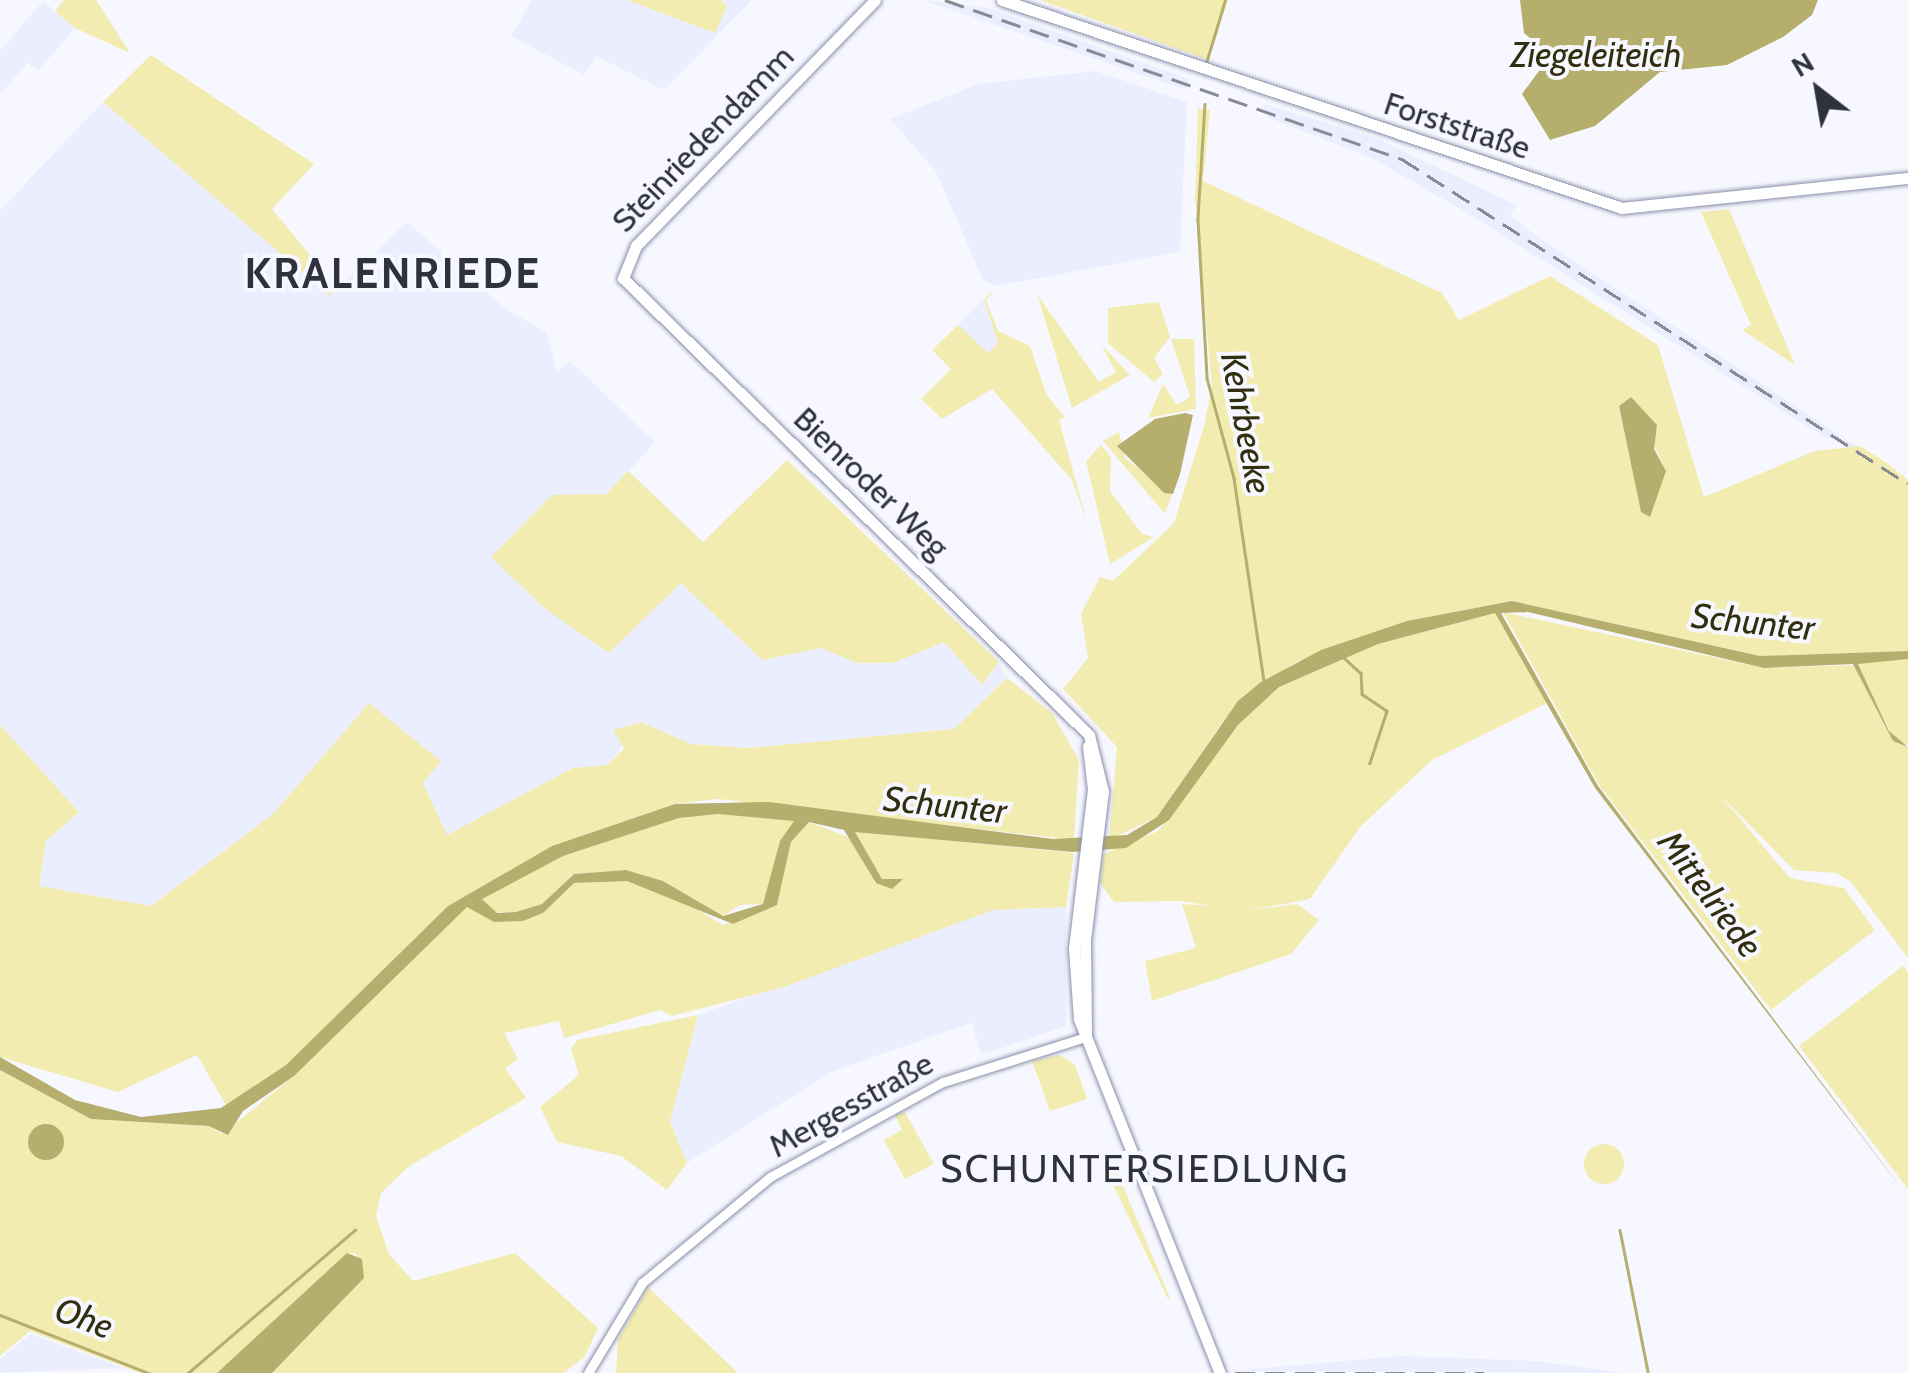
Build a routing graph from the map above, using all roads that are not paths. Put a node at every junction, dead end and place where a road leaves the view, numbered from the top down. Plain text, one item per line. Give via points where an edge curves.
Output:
1 (875, 0) edge
2 (1002, 0) edge
3 (1908, 178) edge
4 (624, 278) joint
5 (1086, 1036) junction
6 (588, 1373) edge
7 (1220, 1373) edge

1 - 4 main road, Steinriedendamm via 636,246
2 - 3 main road, Forststraße via 1622,208
4 - 5 main road, Bienroder Weg via 1083,727 1095,817 1074,978
5 - 6 street, Mergesstraße via 970,1071 845,1131 770,1177 663,1262 633,1295
5 - 7 main road, Bienroder Weg via 1125,1150

